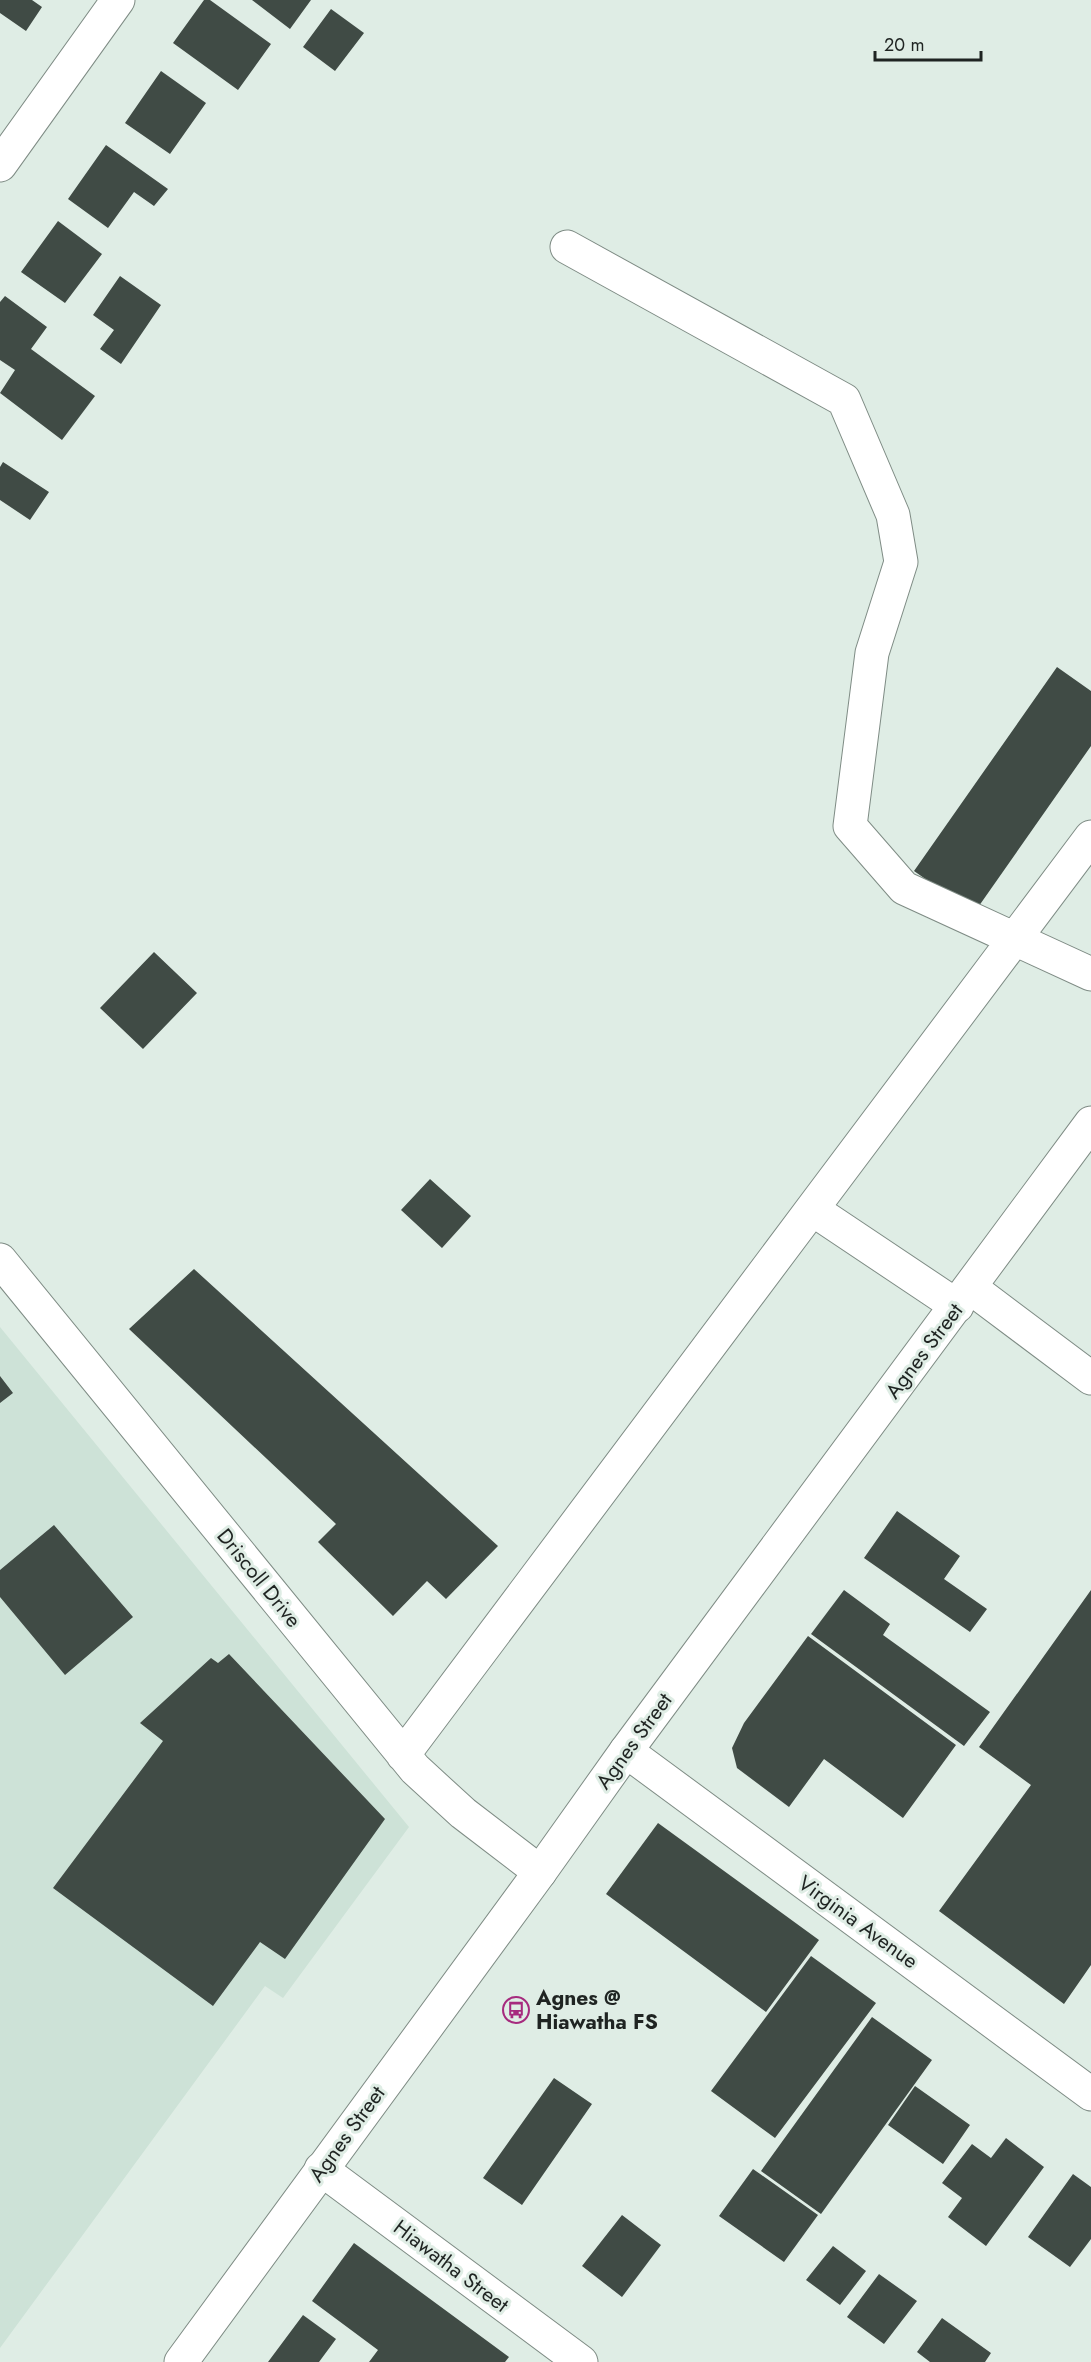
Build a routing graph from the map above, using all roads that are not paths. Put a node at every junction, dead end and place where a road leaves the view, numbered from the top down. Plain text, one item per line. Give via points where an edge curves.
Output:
1 (118, 0) edge
2 (0, 165) edge
3 (567, 247) dead end
4 (1091, 837) edge
5 (1015, 939) junction
6 (1091, 974) edge
7 (1091, 1123) edge
8 (812, 1209) junction
9 (0, 1260) edge
10 (964, 1297) junction
11 (1091, 1378) edge
12 (626, 1751) junction
13 (404, 1755) junction
14 (540, 1872) junction
15 (1091, 2094) edge
16 (321, 2169) junction
17 (180, 2362) edge
18 (581, 2362) edge

1 - 2 street
3 - 5 street via 844,400 893,515 900,562 873,653 850,826 904,888
4 - 5 street
5 - 6 street
5 - 8 street
7 - 10 street, Agnes Street
8 - 10 street
8 - 13 street
9 - 13 street, Driscoll Drive
10 - 11 street
10 - 12 street, Agnes Street
12 - 14 street, Agnes Street
12 - 15 street, Virginia Avenue
13 - 14 street, Driscoll Drive via 463,1814
14 - 16 street, Agnes Street
16 - 17 street, Agnes Street
16 - 18 street, Hiawatha Street

